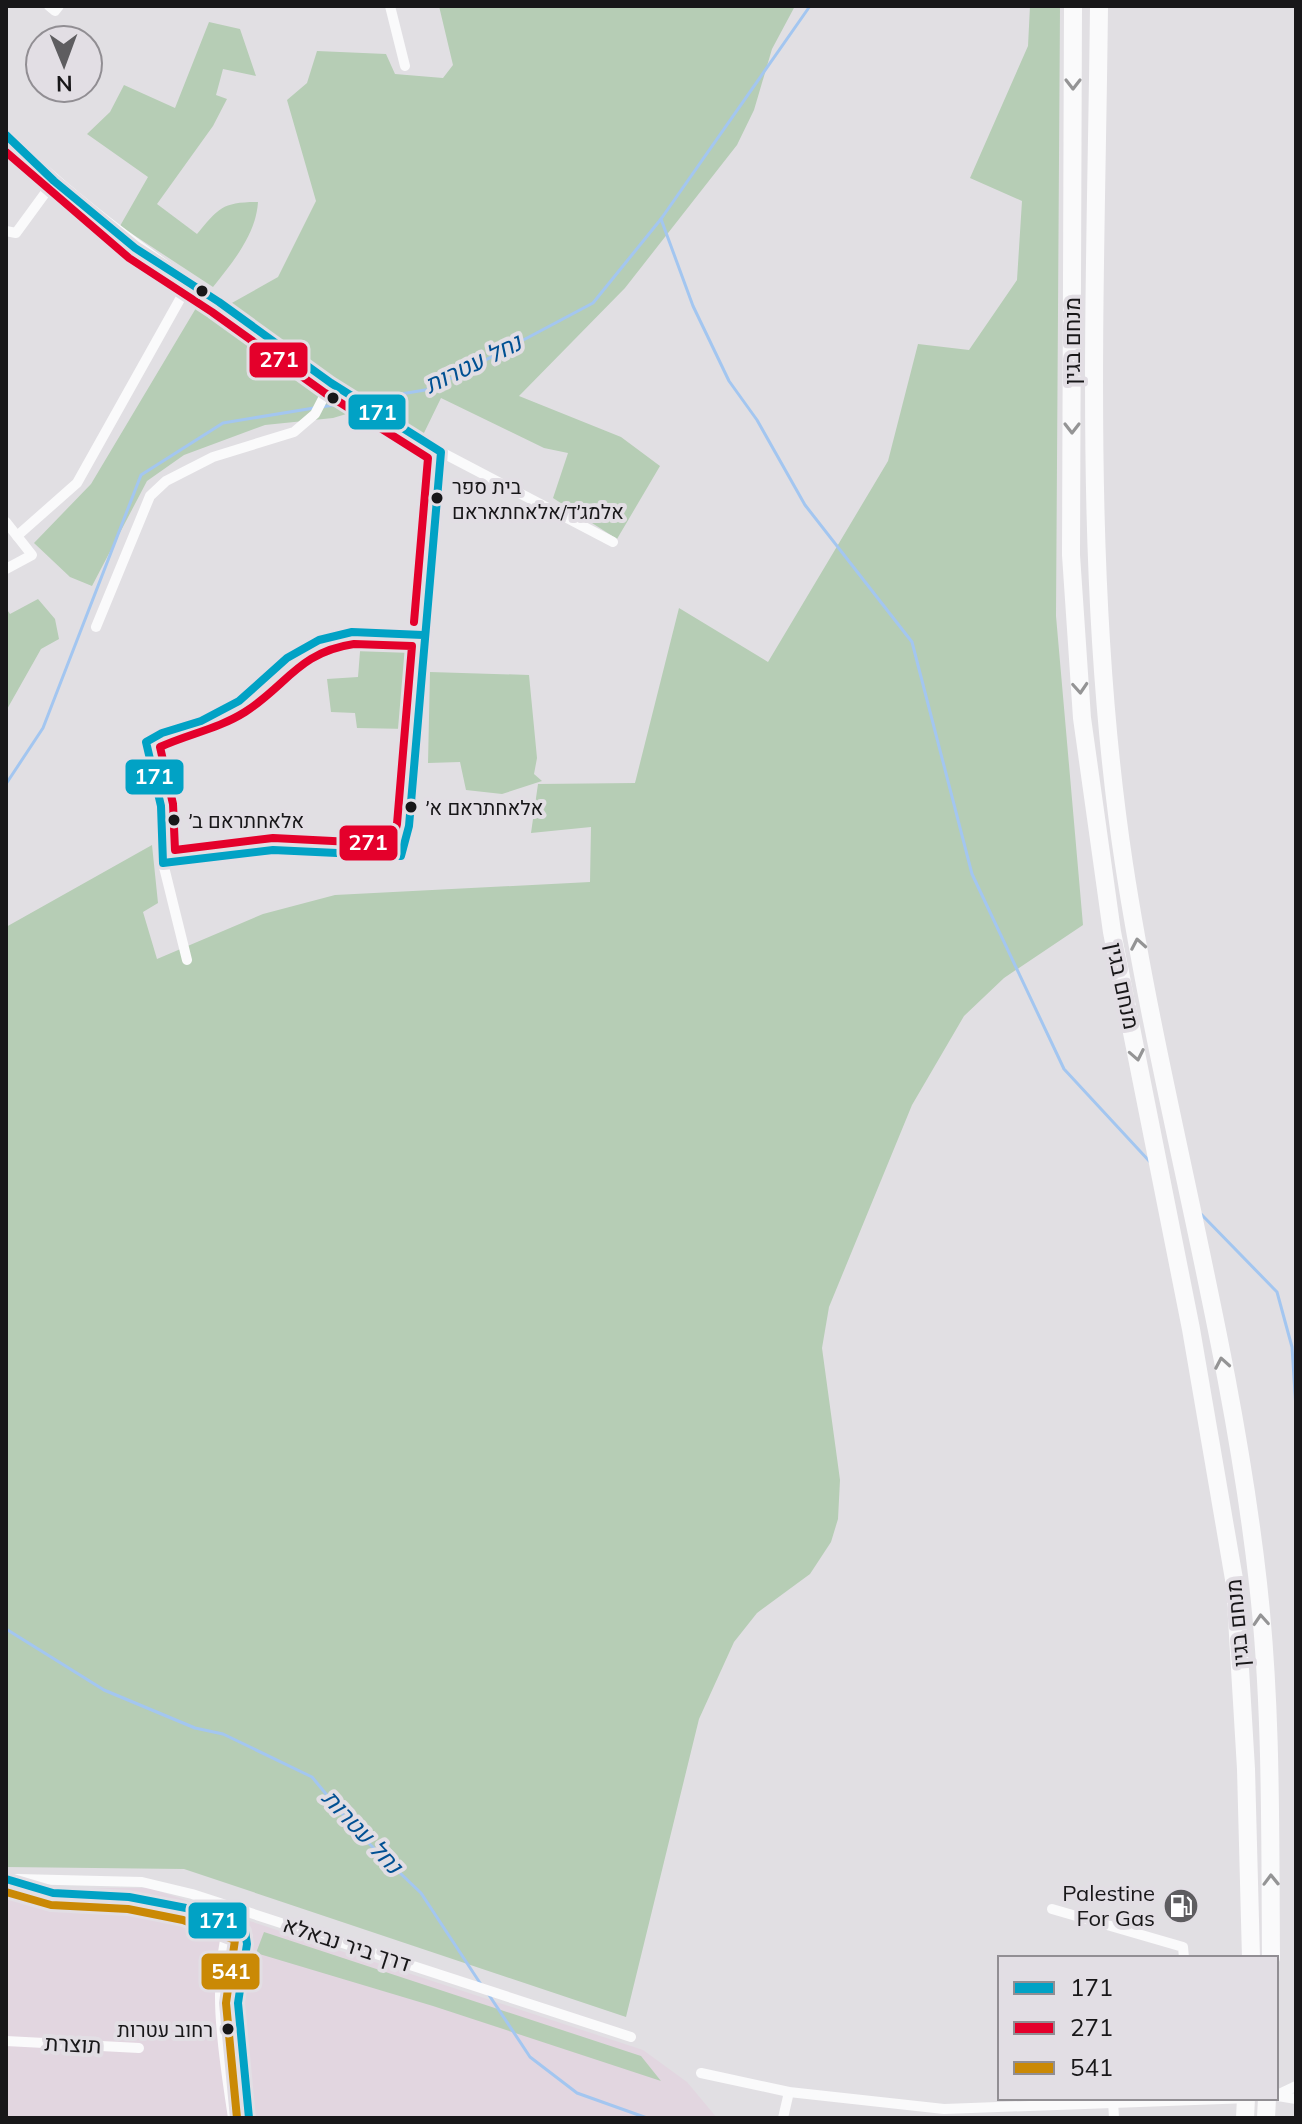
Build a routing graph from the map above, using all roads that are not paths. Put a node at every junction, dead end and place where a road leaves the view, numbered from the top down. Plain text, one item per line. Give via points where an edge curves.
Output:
1 (49, 6) edge
2 (59, 6) edge
3 (390, 6) edge
4 (1073, 6) edge
5 (1099, 6) edge
6 (405, 66) dead end
7 (6, 135) edge
8 (54, 181) junction
9 (6, 231) edge
10 (189, 283) junction
11 (331, 383) junction
12 (441, 452) junction
13 (6, 522) edge
14 (17, 536) junction
15 (613, 542) dead end
16 (6, 569) edge
17 (96, 627) dead end
18 (423, 635) junction
19 (163, 863) junction
20 (187, 960) dead end
21 (8, 1879) edge
22 (1052, 1909) dead end
23 (230, 1924) junction
24 (1184, 1956) edge
25 (1251, 1956) edge
26 (1271, 1956) edge
27 (631, 2037) dead end
28 (6, 2041) edge
29 (139, 2048) dead end
30 (701, 2073) dead end
31 (1296, 2086) edge
32 (789, 2092) junction
33 (1278, 2095) edge
34 (1160, 2100) edge
35 (1113, 2101) junction
36 (234, 2118) edge
37 (249, 2118) edge
38 (783, 2118) edge
39 (1114, 2118) edge

1 - 2 street via 55,11
3 - 6 street
4 -> 25 highway, מנחם בגין via 1071,555 1082,718 1112,932 1191,1329 1235,1585
26 -> 5 highway, מנחם בגין via 1269,1768 1258,1583 1217,1341 1124,864 1106,702 1096,529
7 - 8 street
8 - 9 street via 16,233
8 - 10 street via 135,248
10 - 11 street
10 - 14 street via 77,483
11 - 12 street
11 - 17 street via 315,414 294,432 213,457 166,481 150,496
12 - 15 street
12 - 18 street
13 - 14 street
14 - 16 street via 32,555
18 - 19 street via 346,630 327,636 286,659 231,705 146,742 161,806
18 - 19 street via 409,826 401,856 273,850
19 - 20 street
21 - 23 street via 53,1893 158,1902
21 - 27 street, דרך ביר נבאלא via 130,1881 192,1894
22 - 24 street via 1183,1947
23 - 36 street via 222,2004
23 - 37 street via 245,1931 248,1939 237,2004
28 - 29 street, תוצרת
30 - 32 street
31 - 33 street
32 - 35 street via 944,2109
32 - 38 street
34 - 35 street
35 - 39 street

